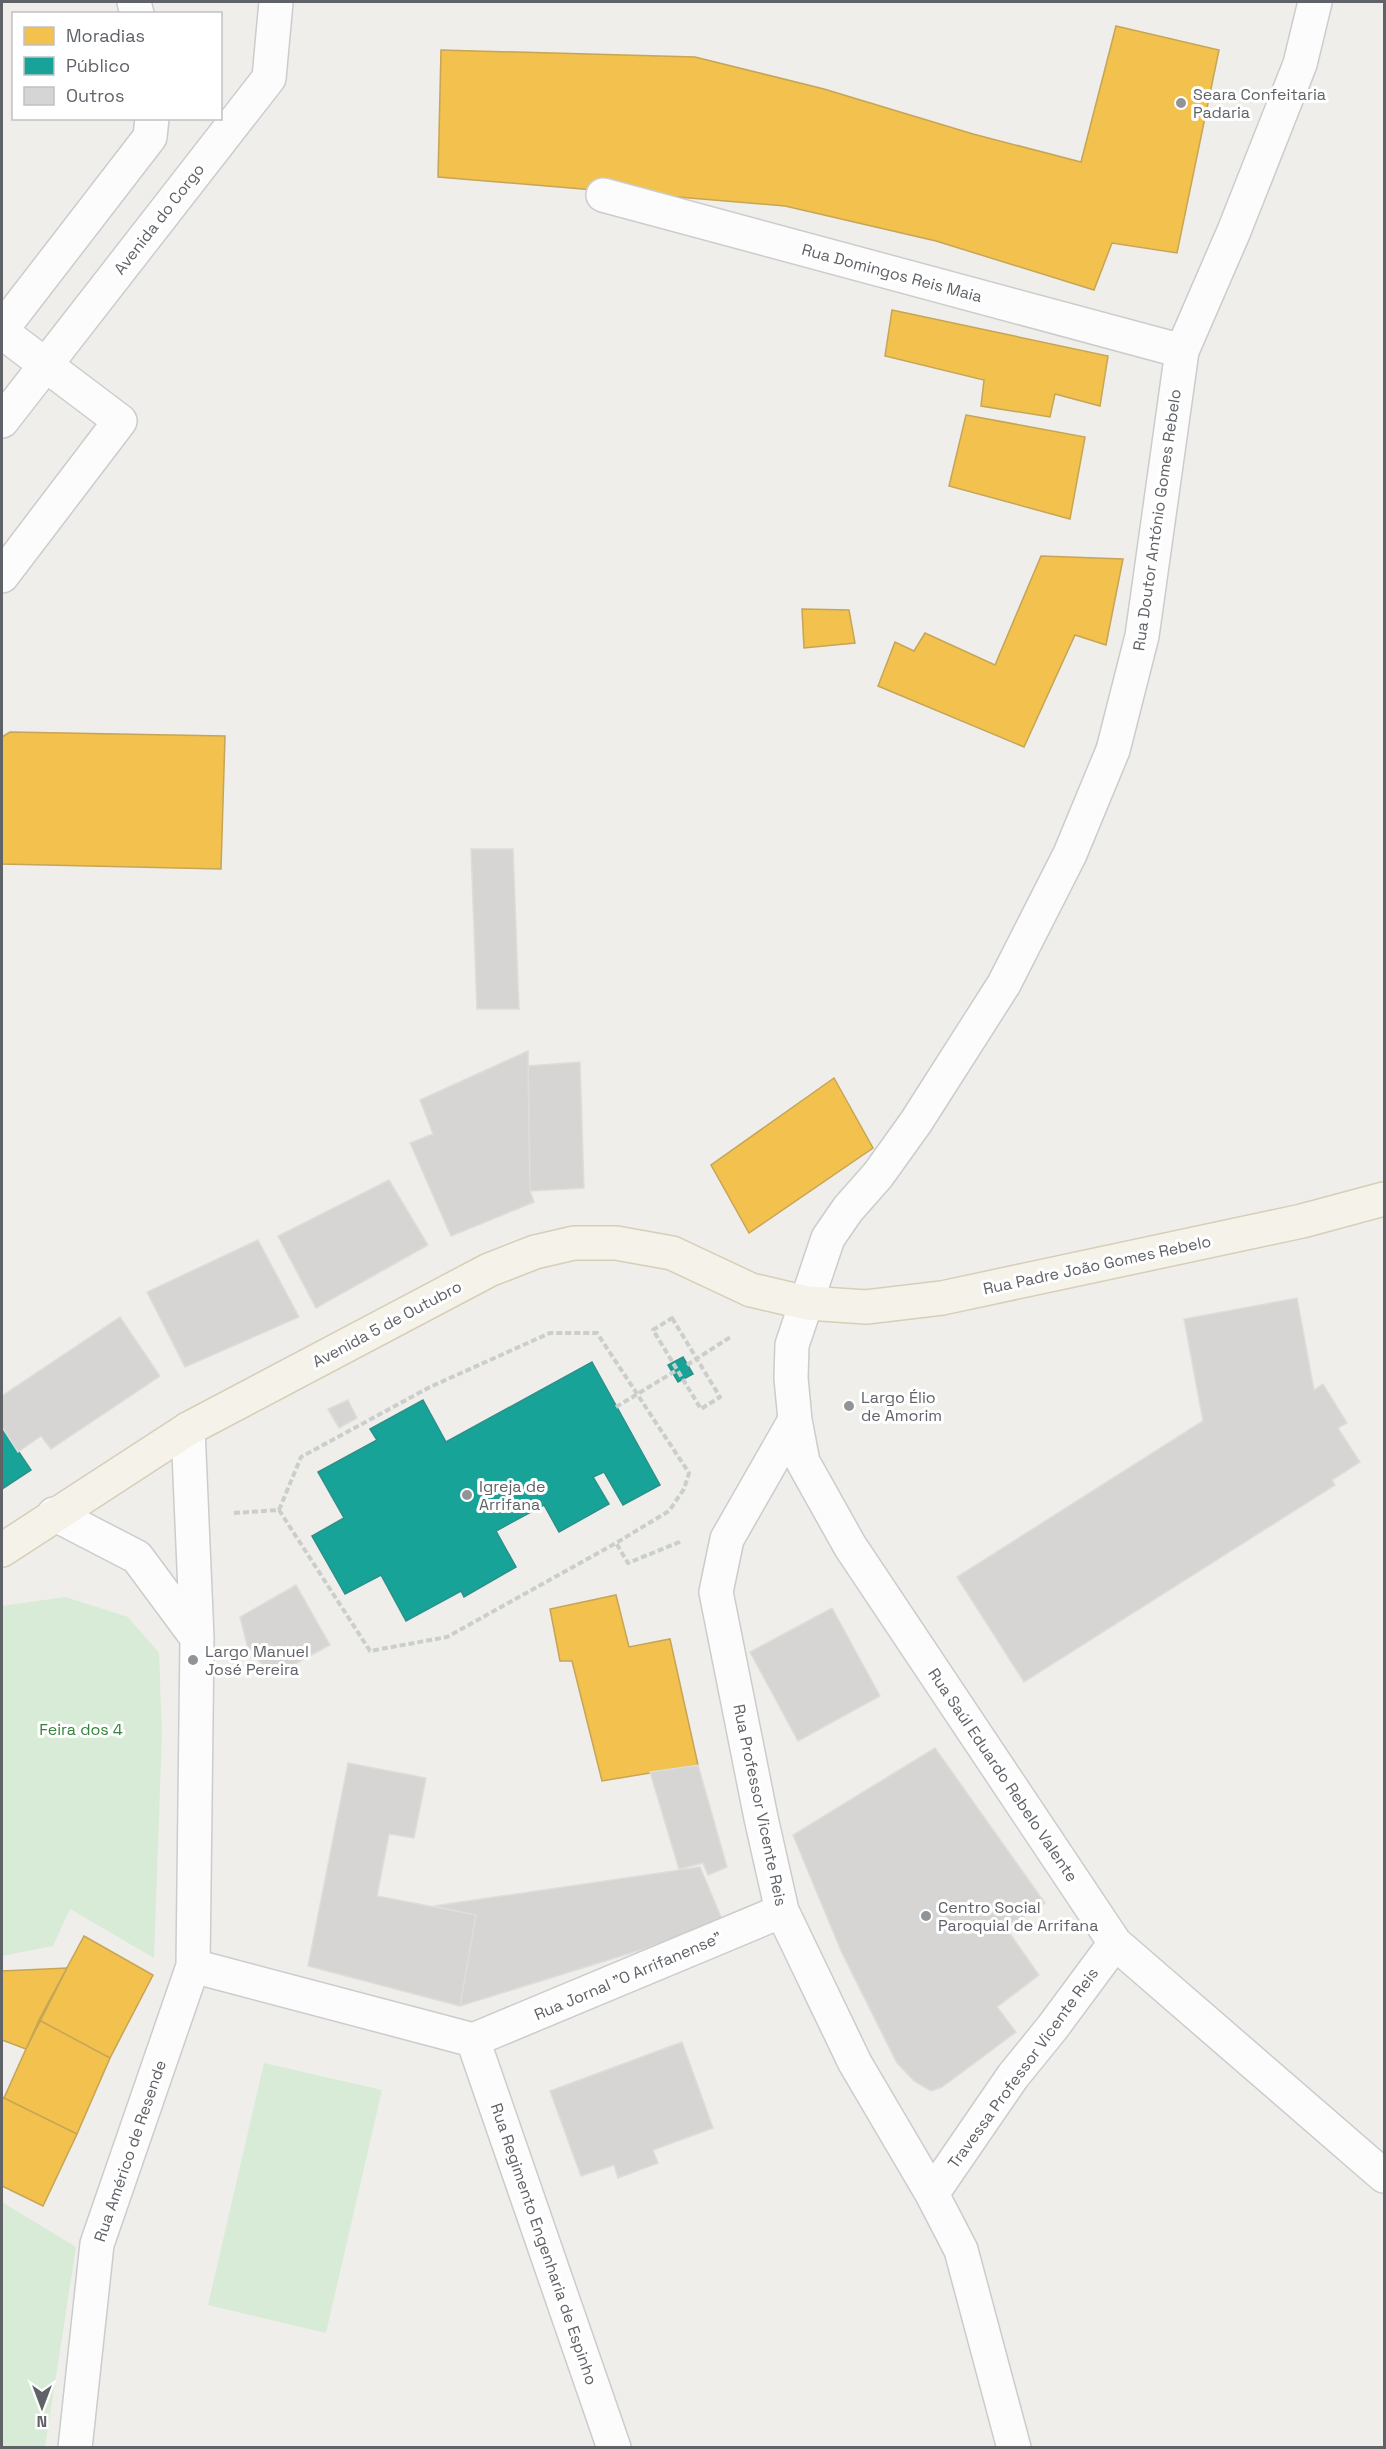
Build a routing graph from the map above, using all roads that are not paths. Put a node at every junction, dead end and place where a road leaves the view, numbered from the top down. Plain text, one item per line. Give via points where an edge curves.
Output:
1 (276, 2) edge
2 (1315, 2) edge
3 (153, 120) edge
4 (603, 195) dead end
5 (2, 330) edge
6 (1182, 351) junction
7 (45, 365) junction
8 (2, 420) edge
9 (2, 576) edge
10 (1384, 1199) edge
11 (807, 1303) junction
12 (795, 1420) junction
13 (188, 1429) junction
14 (54, 1514) junction
15 (2, 1550) edge
16 (197, 1638) junction
17 (782, 1911) junction
18 (1115, 1943) junction
19 (193, 1965) junction
20 (473, 2040) junction
21 (1384, 2176) edge
22 (932, 2194) junction
23 (75, 2448) edge
24 (614, 2448) edge
25 (1014, 2448) edge

1 - 7 street, Avenida do Corgo via 269,78
2 - 6 street, Rua Doutor António Gomes Rebelo via 1300,64
3 - 5 street via 150,137
4 - 6 street, Rua Domingos Reis Maia
5 - 7 street
6 - 11 street, Rua Doutor António Gomes Rebelo via 1143,636 1113,750 1070,854 1004,984 916,1122 828,1238
7 - 8 street, Avenida do Corgo
7 - 9 street via 120,421
10 - 11 main road, Rua Padre João Gomes Rebelo via 1302,1221 942,1298 866,1307
11 - 12 street via 792,1345 790,1378
11 - 13 main road, Avenida 5 de Outubro via 751,1290 672,1253 616,1243 574,1243 535,1252 489,1270
12 - 17 street, Rua Professor Vicente Reis via 727,1539 716,1592
12 - 18 street, Rua Saúl Eduardo Rebelo Valente via 803,1462 850,1546
13 - 14 main road, Avenida 5 de Outubro
13 - 16 street
14 - 15 main road, Avenida 5 de Outubro
14 - 16 street via 137,1557
16 - 19 street
17 - 20 street, Rua Jornal "O Arrifanense"
17 - 22 street, Rua Professor Vicente Reis via 855,2063
18 - 21 street, Rua Saúl Eduardo Rebelo Valente
18 - 22 street, Travessa Professor Vicente Reis via 1013,2076
19 - 20 street
19 - 23 street, Rua Américo de Resende via 97,2244
20 - 24 street, Rua Regimento Engenharia de Espinho
22 - 25 street, Rua Professor Vicente Reis via 960,2250

